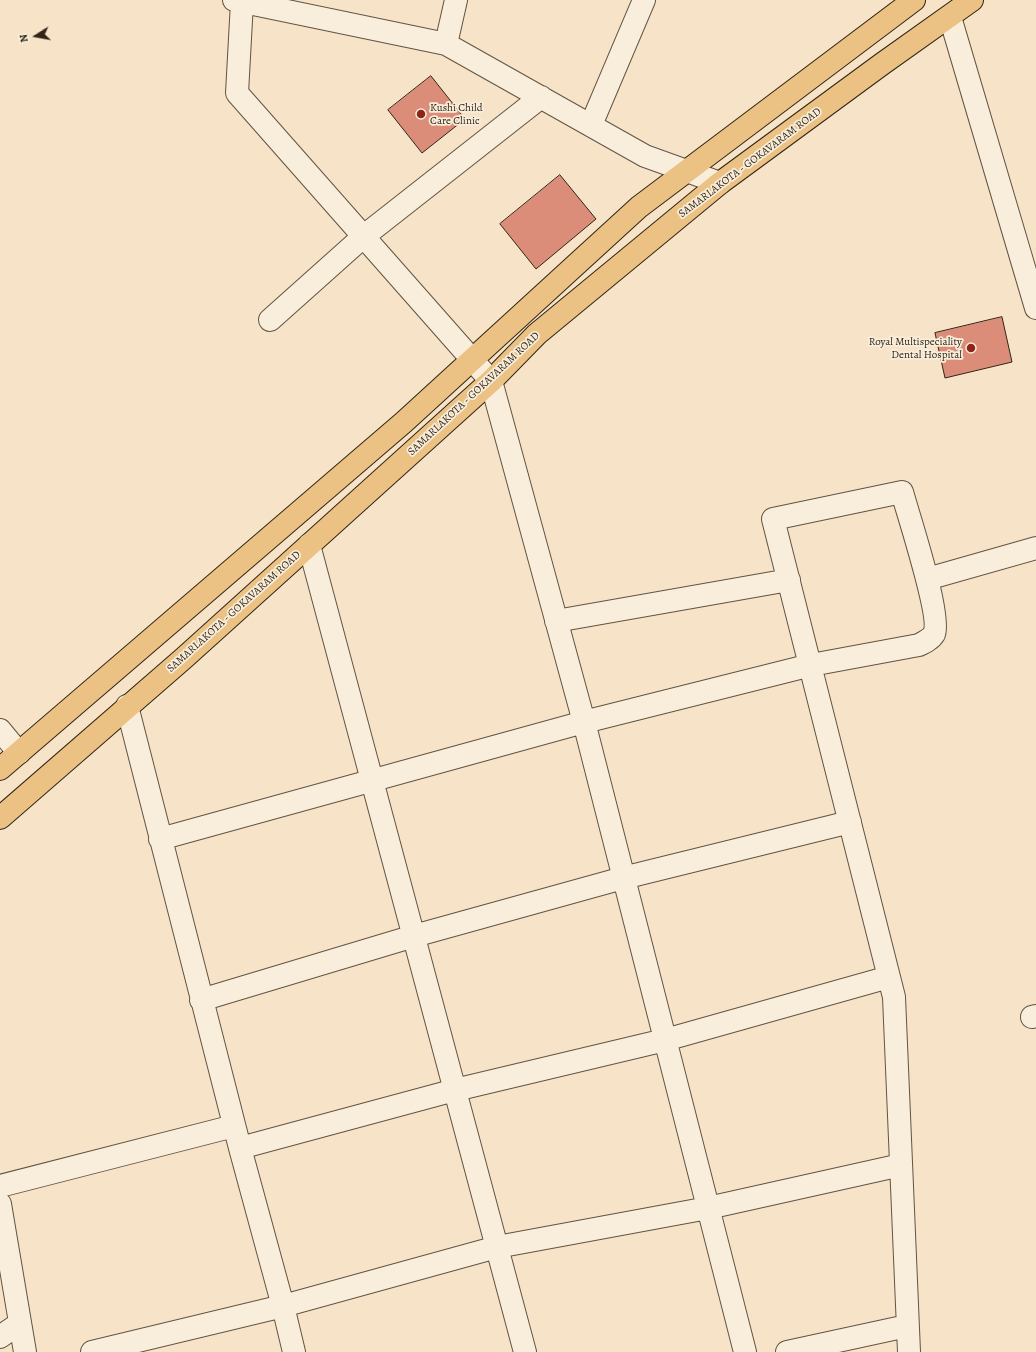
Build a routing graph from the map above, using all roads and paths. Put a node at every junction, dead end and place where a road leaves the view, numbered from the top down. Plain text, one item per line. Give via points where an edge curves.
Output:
1 (456, 0) edge
2 (644, 0) edge
3 (914, 0) edge
4 (972, 0) edge
5 (238, 1) edge
6 (282, 5) edge
7 (950, 17) junction
8 (446, 44) junction
9 (541, 97) junction
10 (591, 126) junction
11 (686, 172) junction
12 (720, 183) junction
13 (364, 236) junction
14 (1036, 308) edge
15 (270, 320) dead end
16 (472, 360) junction
17 (491, 381) junction
18 (308, 545) junction
19 (1036, 548) edge
20 (927, 579) junction
21 (789, 580) junction
22 (556, 621) junction
23 (811, 665) junction
24 (127, 706) junction
25 (584, 722) junction
26 (0, 730) edge
27 (19, 753) junction
28 (0, 769) edge
29 (373, 781) junction
30 (0, 818) edge
31 (850, 822) junction
32 (160, 839) junction
33 (623, 878) junction
34 (414, 936) junction
35 (889, 977) junction
36 (202, 1000) junction
37 (664, 1040) junction
38 (455, 1090) junction
39 (234, 1126) junction
40 (240, 1148) junction
41 (901, 1165) junction
42 (0, 1186) edge
43 (0, 1204) edge
44 (708, 1208) junction
45 (497, 1247) junction
46 (283, 1306) junction
47 (20, 1323) junction
48 (907, 1326) junction
49 (0, 1337) edge
50 (25, 1352) edge
51 (92, 1352) edge
52 (294, 1352) edge
53 (525, 1352) edge
54 (745, 1352) edge
55 (787, 1352) edge
56 (908, 1352) edge

1 - 8 street
2 - 10 street
3 - 11 main road
4 - 7 main road, SAMARLAKOTA - GOKAVARAM ROAD
5 - 6 street
5 - 13 street via 237,92
6 - 8 street
7 - 12 main road, SAMARLAKOTA - GOKAVARAM ROAD
7 - 14 street
8 - 9 street
9 - 10 street
9 - 13 street
10 - 11 street via 645,156
11 - 12 street
11 - 16 main road via 639,207
12 - 17 main road, SAMARLAKOTA - GOKAVARAM ROAD via 537,334
13 - 15 street
13 - 16 street
16 - 17 street
16 - 27 main road via 404,422
17 - 18 main road, SAMARLAKOTA - GOKAVARAM ROAD
17 - 22 street
18 - 24 main road, SAMARLAKOTA - GOKAVARAM ROAD via 184,658
18 - 29 street
19 - 20 street
20 - 21 street via 902,492 773,520
20 - 23 street via 935,620 934,633 928,640 919,645
21 - 22 street
21 - 23 street
22 - 25 street
23 - 25 street
23 - 31 street
24 - 30 main road, SAMARLAKOTA - GOKAVARAM ROAD
24 - 32 street
25 - 29 street
25 - 33 street
26 - 27 street
27 - 28 main road
29 - 32 street
29 - 34 street
31 - 33 street
31 - 35 street
32 - 36 street
33 - 34 street
33 - 37 street
34 - 36 street
34 - 38 street
35 - 37 street
35 - 41 street via 894,997
36 - 39 street
37 - 38 street
37 - 44 street
38 - 40 street
38 - 45 street
39 - 40 street
39 - 42 street
40 - 46 street
41 - 44 street
41 - 48 street
43 - 47 street
44 - 45 street
44 - 54 street
45 - 46 street
45 - 53 street
46 - 51 street
46 - 52 street
47 - 49 street
47 - 50 street
48 - 55 street
48 - 56 street

